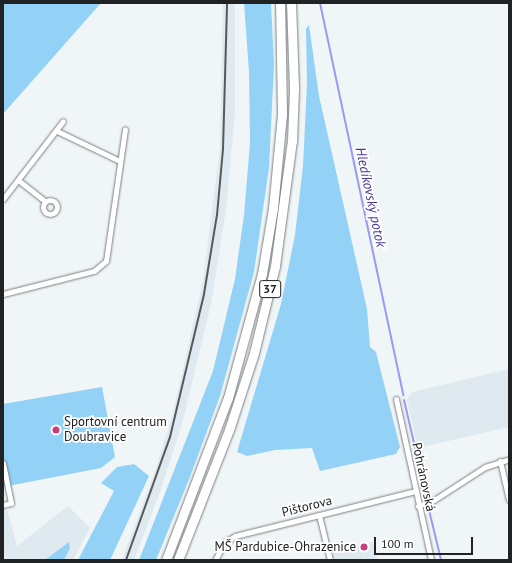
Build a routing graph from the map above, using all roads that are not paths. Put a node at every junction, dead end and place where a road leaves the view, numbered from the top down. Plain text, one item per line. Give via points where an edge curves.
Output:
1 (280, 3) edge
2 (291, 3) edge
3 (63, 121) dead end
4 (125, 129) dead end
5 (57, 131) junction
6 (120, 161) junction
7 (18, 180) junction
8 (3, 199) edge
9 (45, 202) dead end
10 (3, 294) edge
11 (396, 398) dead end
12 (509, 460) edge
13 (500, 461) junction
14 (3, 463) edge
15 (414, 491) junction
16 (509, 500) edge
17 (3, 505) edge
18 (418, 506) junction
19 (319, 515) junction
20 (166, 560) edge
21 (178, 560) edge
22 (215, 560) edge
23 (330, 560) edge
24 (432, 560) edge

1 - 20 highway, 37 via 282,114 273,208 262,274 228,398
2 - 21 highway, 37 via 294,88 292,141 276,266 262,326 238,403
3 - 5 street
4 - 6 street
5 - 6 street
5 - 7 street
6 - 10 street via 106,261 94,271
7 - 8 street
7 - 9 street
11 - 15 street, Pohránovská
12 - 13 street
13 - 16 street
13 - 18 street via 479,470 434,500
14 - 17 street via 11,503
15 - 18 street, Pohránovská
15 - 19 street, Pištorova
18 - 24 street, Pohránovská
19 - 22 street, Pištorova via 230,539
19 - 23 street

